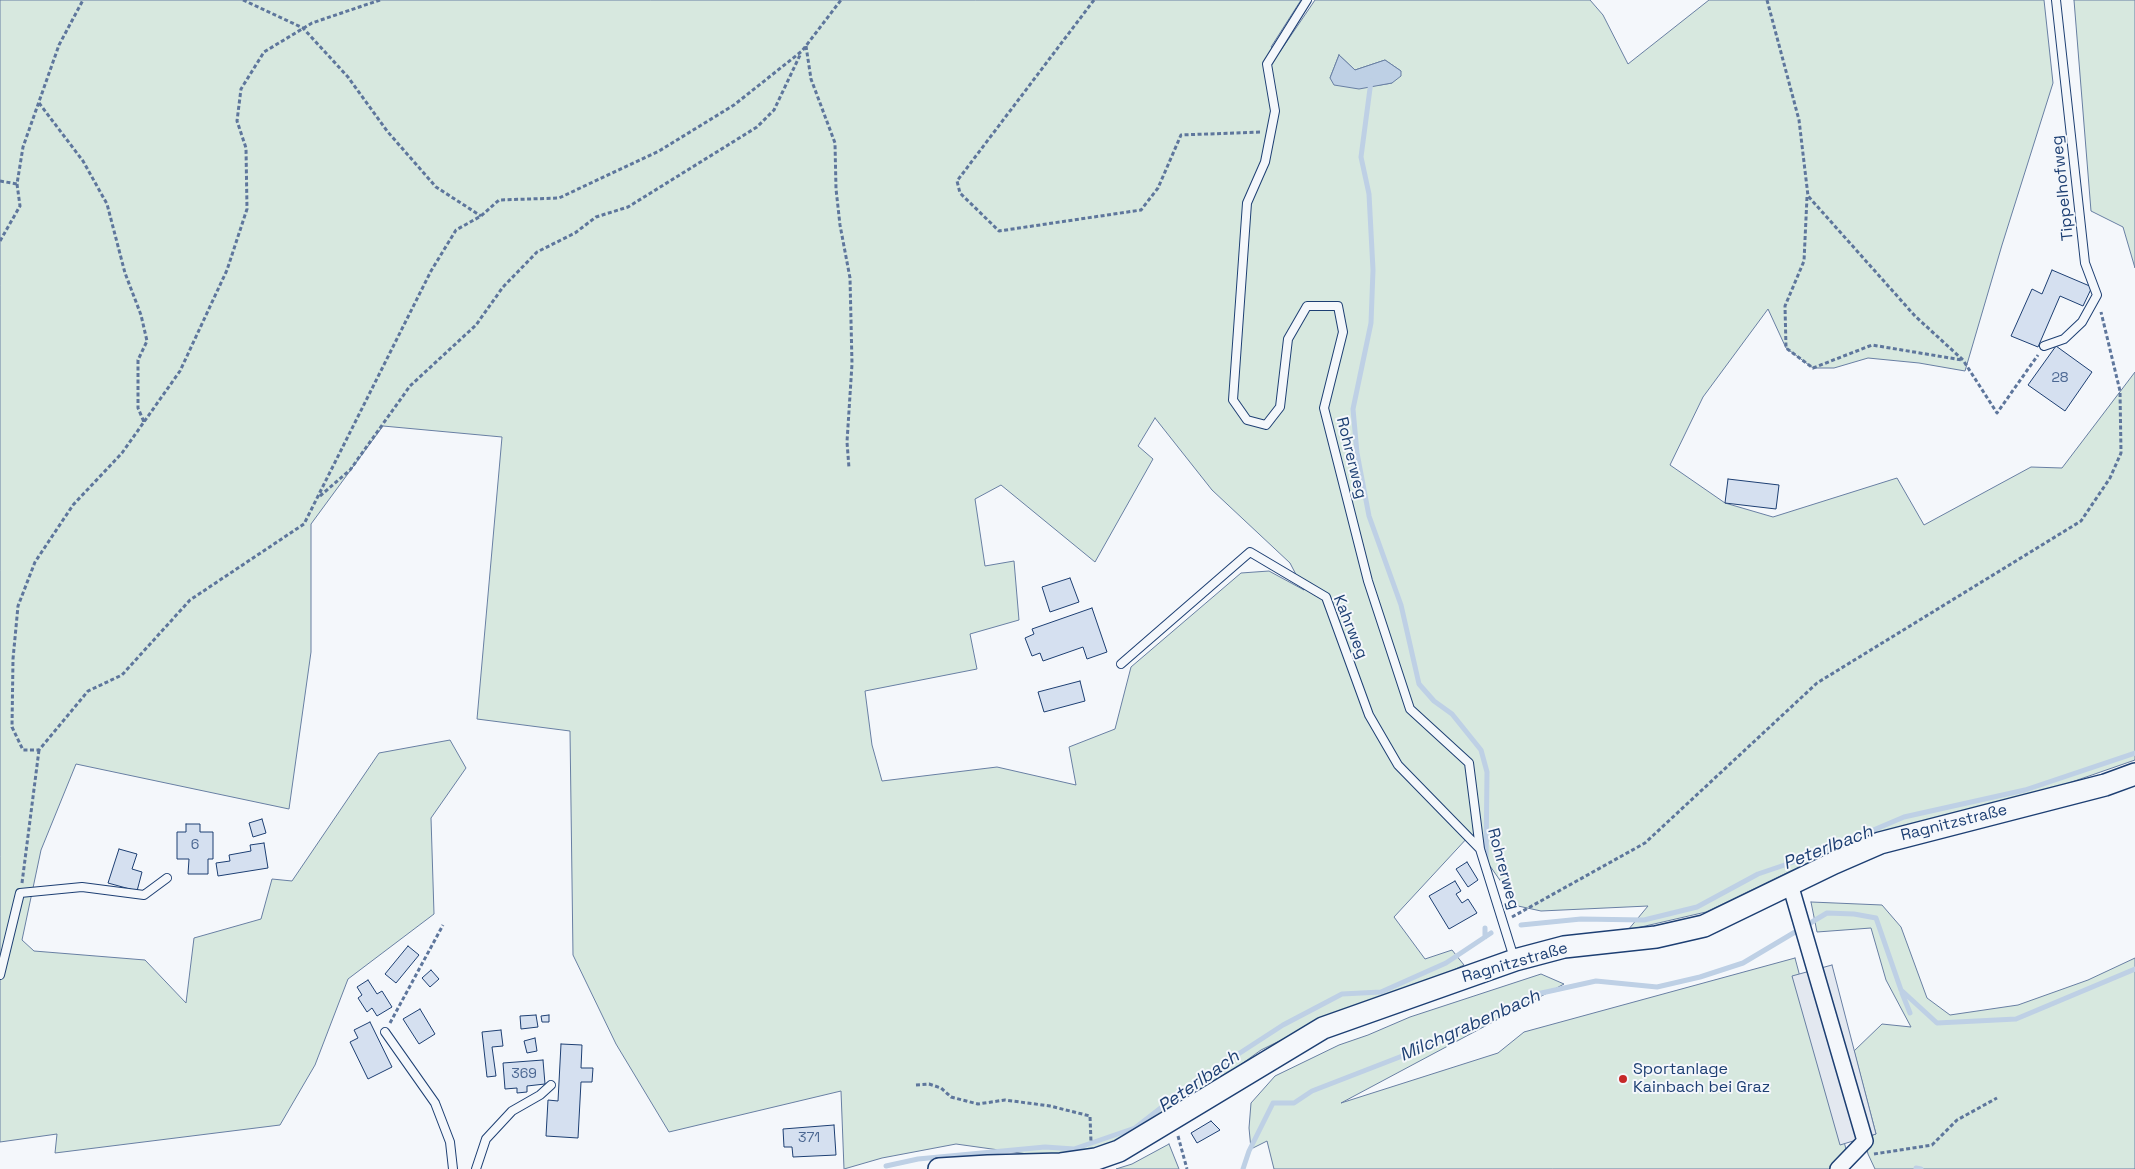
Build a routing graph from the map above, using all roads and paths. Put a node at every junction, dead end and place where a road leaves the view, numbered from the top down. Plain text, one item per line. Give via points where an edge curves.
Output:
1 (83, 0) edge
2 (243, 0) edge
3 (380, 0) edge
4 (840, 0) edge
5 (1094, 0) edge
6 (1307, 0) edge
7 (1767, 0) edge
8 (2056, 0) edge
9 (303, 28) junction
10 (806, 45) junction
11 (802, 51) junction
12 (39, 103) junction
13 (1271, 132) junction
14 (0, 181) edge
15 (17, 184) junction
16 (1808, 196) junction
17 (481, 216) junction
18 (0, 241) edge
19 (2097, 295) junction
20 (2044, 346) joint
21 (1963, 360) junction
22 (144, 422) junction
23 (849, 468) dead end
24 (318, 498) junction
25 (1121, 664) dead end
26 (39, 750) junction
27 (2135, 774) edge
28 (1480, 849) junction
29 (166, 878) dead end
30 (1790, 884) junction
31 (20, 893) junction
32 (1503, 922) junction
33 (443, 925) dead end
34 (1515, 960) junction
35 (0, 974) edge
36 (385, 1032) joint
37 (551, 1085) dead end
38 (916, 1086) dead end
39 (1997, 1098) dead end
40 (1173, 1118) junction
41 (1091, 1140) dead end
42 (1861, 1145) junction
43 (453, 1169) edge
44 (476, 1169) edge
45 (939, 1169) edge
46 (1186, 1169) edge
47 (1838, 1169) edge

1 - 12 path via 60,45
2 - 9 path
3 - 9 path
4 - 10 path
5 - 13 path via 957,181 960,193 999,231 1141,210 1158,188 1181,135
6 - 13 lane, Rohrerweg via 1267,64 1274,111
7 - 16 path via 1799,120
8 - 19 lane, Tippelhofweg via 2085,263
9 - 17 path via 348,77 387,131 436,187
9 - 22 path via 264,52 241,89 237,121 246,148 247,209 227,270 180,371
10 - 11 path
10 - 23 path via 811,79 835,144 840,225 850,278
11 - 17 path via 734,105 659,152 559,198 499,200
11 - 24 path via 774,110 757,127 628,206 596,217 538,252 503,287 476,325 410,386 350,470
12 - 15 path via 23,147
12 - 22 path via 83,160 107,204 147,341 138,360 138,408
13 - 28 lane, Rohrerweg via 1266,162 1247,203 1233,400 1247,420 1266,425 1280,407 1288,339 1307,306 1338,306 1343,332 1324,408 1368,582 1410,709 1469,763
14 - 15 path
15 - 18 path via 20,206
16 - 21 path via 1915,316
16 - 21 path via 1804,261 1785,306 1786,348 1813,368 1872,346
17 - 24 path via 456,230 431,270
19 - 20 lane via 2082,322 2064,339
19 - 32 path via 2120,391 2121,453 2110,478 2080,521 1817,683 1645,843
20 - 21 path via 1997,413
22 - 26 path via 122,453 73,504 35,562 18,606 12,727 23,750
24 - 26 path via 304,524 190,600 122,675 88,691
25 - 28 lane, Kahrweg via 1250,552 1326,597 1369,715 1398,765
26 - 31 path
27 - 30 main road, Ragnitzstraße via 2105,785 1880,843
28 - 32 lane, Rohrerweg
29 - 31 lane via 144,895 82,887
30 - 34 main road, Ragnitzstraße via 1704,926 1656,938 1564,947
30 - 42 street via 1865,1140
31 - 35 lane
32 - 34 lane, Rohrerweg
33 - 36 path
34 - 40 main road, Ragnitzstraße via 1323,1028
36 - 43 lane via 435,1103 450,1142
37 - 44 lane via 512,1111 486,1140
38 - 41 path via 929,1084 951,1096 978,1104 1005,1100 1090,1116
39 - 42 path via 1957,1120 1932,1145 1864,1155
40 - 45 main road, Ragnitzstraße via 1119,1151 1096,1159 1061,1164
40 - 46 path
42 - 47 street

